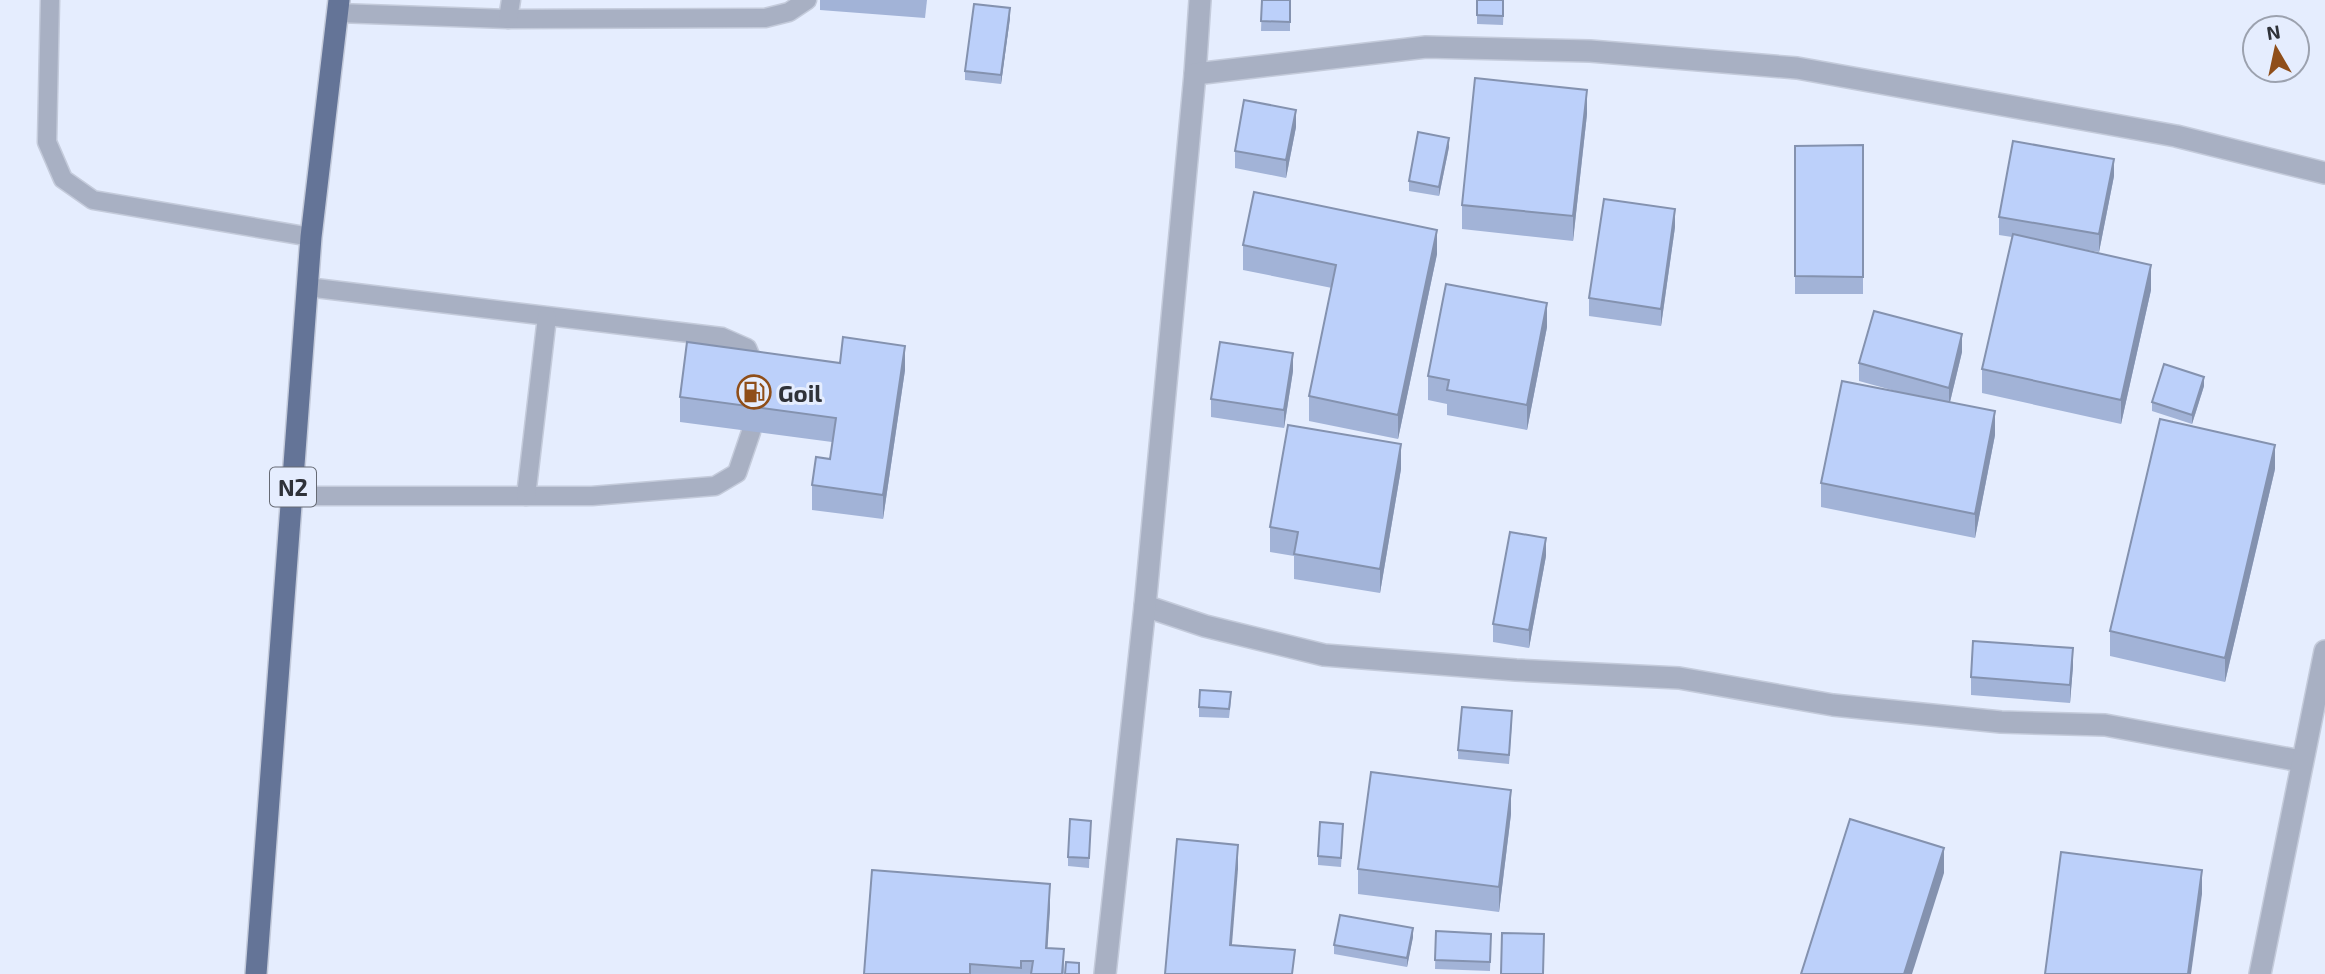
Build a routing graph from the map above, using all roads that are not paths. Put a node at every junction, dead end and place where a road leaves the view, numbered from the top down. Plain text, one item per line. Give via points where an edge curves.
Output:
1 (50, 0) edge
2 (511, 0) edge
3 (807, 0) edge
4 (1200, 0) edge
5 (338, 6) edge
6 (701, 9) edge
7 (508, 19) junction
8 (1195, 74) junction
9 (2325, 173) edge
10 (311, 237) junction
11 (307, 287) junction
12 (547, 317) junction
13 (758, 376) edge
14 (751, 432) edge
15 (292, 496) junction
16 (526, 496) junction
17 (1145, 606) junction
18 (2325, 651) edge
19 (2301, 761) junction
20 (257, 974) edge
21 (1105, 974) edge
22 (2260, 974) edge

1 - 10 lane via 47,142 63,179 93,200
2 - 7 lane
3 - 6 lane via 789,12 765,18
4 - 8 street
5 - 7 lane
5 - 10 highway, N2
6 - 7 lane
8 - 9 street via 1426,47 1590,51 1797,68 2176,136
8 - 17 street
10 - 11 highway, N2
11 - 12 lane
11 - 15 highway, N2
12 - 13 lane via 722,337 747,348
12 - 16 lane
14 - 16 lane via 737,472 715,486
15 - 16 lane
15 - 20 highway, N2
17 - 19 street via 1324,655 1679,678 1833,705 2001,722 2105,725
17 - 21 street
18 - 19 street
19 - 22 street

